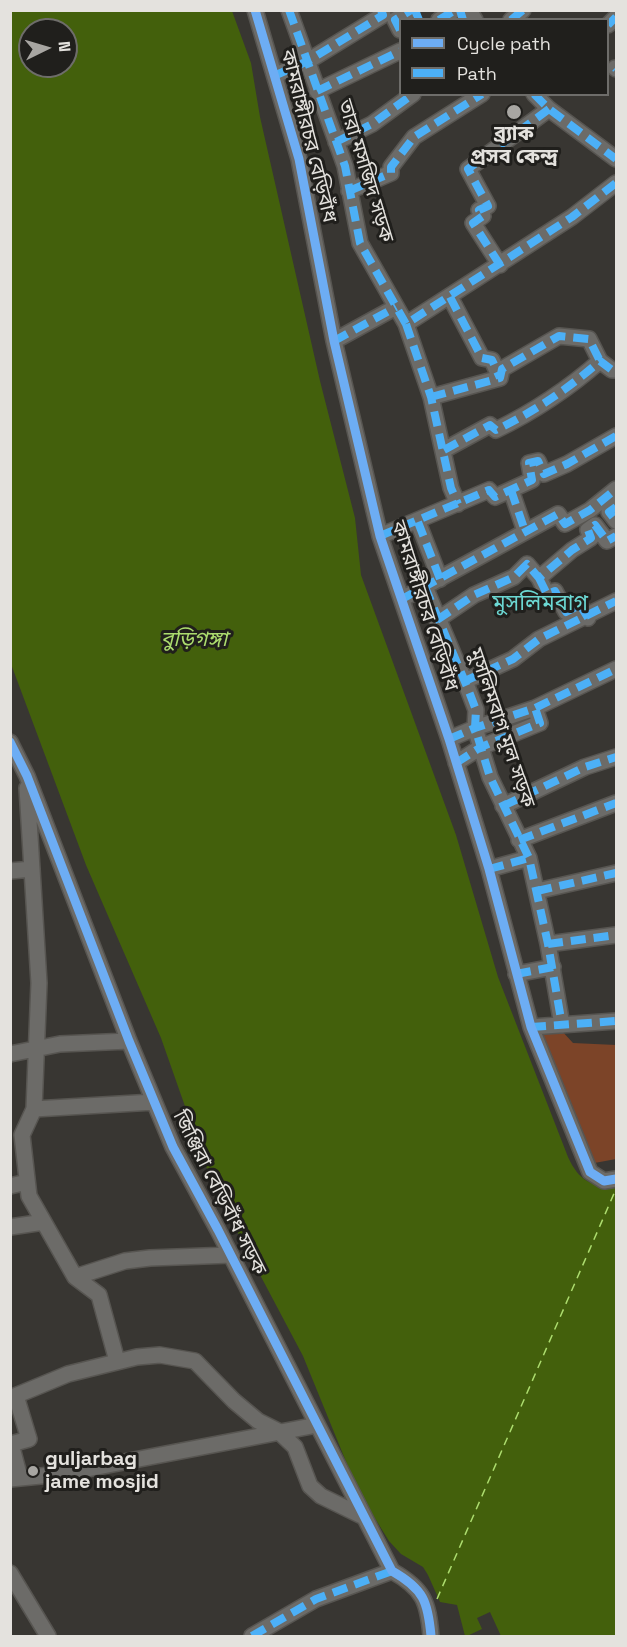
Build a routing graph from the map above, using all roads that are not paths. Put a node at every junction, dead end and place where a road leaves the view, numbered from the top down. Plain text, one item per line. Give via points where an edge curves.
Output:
1 (255, 10) edge
2 (289, 10) edge
3 (413, 10) edge
4 (455, 10) edge
5 (385, 12) edge
6 (442, 18) edge
7 (399, 28) edge
8 (399, 51) edge
9 (309, 61) junction
10 (276, 75) junction
11 (317, 91) junction
12 (410, 96) edge
13 (479, 96) edge
14 (536, 96) edge
15 (549, 109) junction
16 (336, 142) junction
17 (616, 159) edge
18 (616, 183) edge
19 (349, 191) junction
20 (500, 265) junction
21 (450, 297) junction
22 (396, 307) junction
23 (406, 324) junction
24 (334, 340) junction
25 (600, 361) junction
26 (616, 370) edge
27 (500, 378) junction
28 (431, 397) junction
29 (616, 436) edge
30 (444, 450) junction
31 (616, 489) edge
32 (511, 490) junction
33 (458, 504) junction
34 (616, 507) edge
35 (616, 521) edge
36 (418, 522) junction
37 (525, 531) junction
38 (380, 536) junction
39 (616, 536) edge
40 (538, 578) junction
41 (440, 579) junction
42 (425, 587) junction
43 (402, 599) junction
44 (616, 601) edge
45 (588, 618) junction
46 (437, 620) junction
47 (616, 669) edge
48 (465, 681) junction
49 (535, 708) junction
50 (474, 728) junction
51 (449, 739) junction
52 (10, 742) edge
53 (481, 747) junction
54 (616, 758) edge
55 (456, 763) junction
56 (27, 776) junction
57 (616, 802) edge
58 (503, 806) junction
59 (519, 840) junction
60 (529, 858) junction
61 (489, 869) junction
62 (32, 870) junction
63 (10, 871) edge
64 (616, 873) edge
65 (537, 891) junction
66 (616, 935) edge
67 (548, 944) junction
68 (553, 967) junction
69 (516, 974) junction
70 (616, 1021) edge
71 (562, 1025) junction
72 (531, 1027) junction
73 (129, 1041) junction
74 (34, 1049) junction
75 (10, 1054) edge
76 (154, 1102) junction
77 (34, 1109) junction
78 (616, 1179) edge
79 (27, 1182) junction
80 (10, 1186) edge
81 (44, 1222) junction
82 (10, 1227) edge
83 (231, 1255) junction
84 (75, 1277) junction
85 (117, 1361) junction
86 (13, 1397) edge
87 (16, 1419) edge
88 (317, 1425) junction
89 (278, 1431) junction
90 (15, 1478) edge
91 (362, 1516) junction
92 (392, 1571) junction
93 (10, 1573) edge
94 (48, 1636) edge
95 (252, 1636) edge
96 (430, 1636) edge

1 - 10 street, কামরাঙ্গীরচর বেড়িবাঁধ
2 - 9 street, তারা মসজিদ সড়ক
3 - 7 street via 394,20
4 - 6 street
5 - 9 street
8 - 11 street
9 - 10 street
9 - 11 street, তারা মসজিদ সড়ক
10 - 24 street, কামরাঙ্গীরচর বেড়িবাঁধ via 299,159
11 - 16 street, তারা মসজিদ সড়ক
12 - 16 street via 372,124
13 - 19 street via 414,137 391,167 391,173
14 - 15 street
15 - 17 street
15 - 20 street via 468,170 488,206 479,210 483,216 473,223
16 - 19 street, তারা মসজিদ সড়ক
18 - 20 street
19 - 22 street, তারা মসজিদ সড়ক via 360,243
20 - 21 street
21 - 23 street
21 - 27 street via 482,358 492,360
22 - 23 street, তারা মসজিদ সড়ক
22 - 24 street
23 - 28 street, তারা মসজিদ সড়ক
24 - 38 street, কামরাঙ্গীরচর বেড়িবাঁধ
25 - 26 street
25 - 27 street via 589,339 559,336 502,369
25 - 30 street via 526,415 496,430 490,425
27 - 28 street
28 - 30 street, তারা মসজিদ সড়ক
29 - 32 street via 544,474 538,460 529,463 532,480
30 - 33 street, তারা মসজিদ সড়ক
31 - 37 street via 565,524 560,513
32 - 33 street via 495,497 490,490
32 - 37 street
33 - 36 street
34 - 35 street via 609,512
36 - 38 street
36 - 41 street
37 - 41 street
38 - 43 street, কামরাঙ্গীরচর বেড়িবাঁধ
39 - 40 street via 607,541 595,525 588,530 591,538
40 - 45 street via 547,594 555,591 566,612 580,605
40 - 46 street via 527,564 514,577 474,595
41 - 42 street
42 - 43 street
42 - 46 street, মুসলিমবাগ মূল সড়ক
43 - 51 street, কামরাঙ্গীরচর বেড়িবাঁধ
44 - 45 street
45 - 48 street via 539,639 513,659
46 - 48 street, মুসলিমবাগ মূল সড়ক
47 - 49 street
48 - 50 street, মুসলিমবাগ মূল সড়ক via 476,710
49 - 50 street
49 - 53 street via 540,723
50 - 51 street
50 - 53 street, মুসলিমবাগ মূল সড়ক
51 - 55 street, কামরাঙ্গীরচর বেড়িবাঁধ
52 - 56 street, জিঞ্জিরা বেড়িবাঁধ সড়ক
53 - 55 street
53 - 58 street, মুসলিমবাগ মূল সড়ক
54 - 58 street via 585,767
55 - 61 street, কামরাঙ্গীরচর বেড়িবাঁধ
56 - 62 street
56 - 73 street, জিঞ্জিরা বেড়িবাঁধ সড়ক
57 - 59 street
58 - 59 street, মুসলিমবাগ মূল সড়ক
59 - 60 street, মুসলিমবাগ মূল সড়ক
60 - 61 street
60 - 65 street, মুসলিমবাগ মূল সড়ক
61 - 69 street, কামরাঙ্গীরচর বেড়িবাঁধ
62 - 63 street
62 - 74 street via 39,983
64 - 65 street
65 - 67 street, মুসলিমবাগ মূল সড়ক
66 - 67 street
67 - 68 street, মুসলিমবাগ মূল সড়ক
68 - 69 street
68 - 71 street, মুসলিমবাগ মূল সড়ক
69 - 72 street, কামরাঙ্গীরচর বেড়িবাঁধ
70 - 71 street
71 - 72 street
72 - 78 street, কামরাঙ্গীরচর বেড়িবাঁধ via 590,1172 604,1181
73 - 74 street
73 - 76 street, জিঞ্জিরা বেড়িবাঁধ সড়ক
74 - 75 street
74 - 77 street
76 - 77 street
76 - 83 street, জিঞ্জিরা বেড়িবাঁধ সড়ক via 172,1147
77 - 79 street via 22,1135
79 - 80 street
79 - 81 street via 29,1196
81 - 82 street
81 - 84 street
83 - 84 street via 125,1261
83 - 88 street, জিঞ্জিরা বেড়িবাঁধ সড়ক
84 - 85 street via 99,1295
85 - 86 street via 68,1374
85 - 89 street via 160,1355 195,1361 258,1421
86 - 87 street
87 - 90 street via 29,1439 11,1444
88 - 89 street
88 - 91 street, জিঞ্জিরা বেড়িবাঁধ সড়ক
89 - 90 street via 61,1474
89 - 91 street via 295,1447 310,1486 321,1496
91 - 92 street, জিঞ্জিরা বেড়িবাঁধ সড়ক
92 - 95 street via 316,1599
92 - 96 street, জিঞ্জিরা বেড়িবাঁধ সড়ক via 432,1602
93 - 94 street

